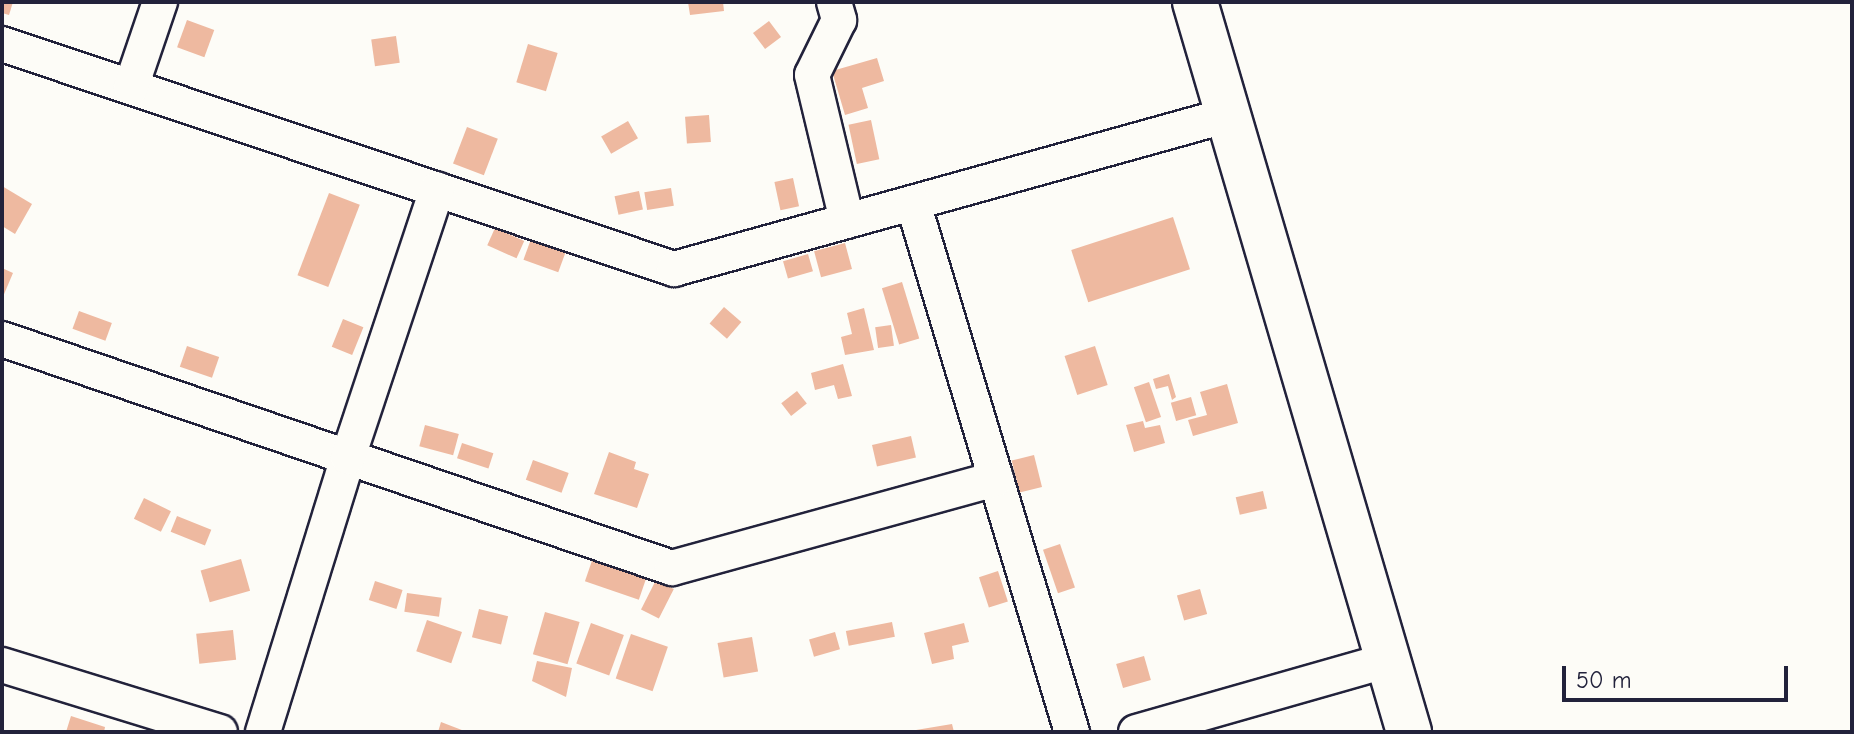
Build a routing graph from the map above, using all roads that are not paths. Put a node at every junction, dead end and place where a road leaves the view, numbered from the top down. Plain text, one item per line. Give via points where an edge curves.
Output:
1 (160, 2) edge
2 (834, 2) edge
3 (1195, 2) edge
4 (2, 44) edge
5 (131, 87) junction
6 (1228, 115) junction
7 (437, 189) junction
8 (913, 203) junction
9 (847, 221) junction
10 (2, 339) edge
11 (348, 457) junction
12 (996, 479) junction
13 (1388, 660) junction
14 (2, 665) edge
15 (220, 732) edge
16 (263, 732) edge
17 (1072, 732) edge
18 (1136, 732) edge
19 (1409, 732) edge

1 - 5 street
2 - 9 street via 839,20 812,75
3 - 6 main road
4 - 5 street
5 - 7 street
6 - 8 street
6 - 13 main road
7 - 9 street via 674,269
7 - 11 street
8 - 9 street
8 - 12 street
10 - 11 street
11 - 12 street via 672,568
11 - 16 street
12 - 17 street
13 - 18 street
13 - 19 main road
14 - 15 street

